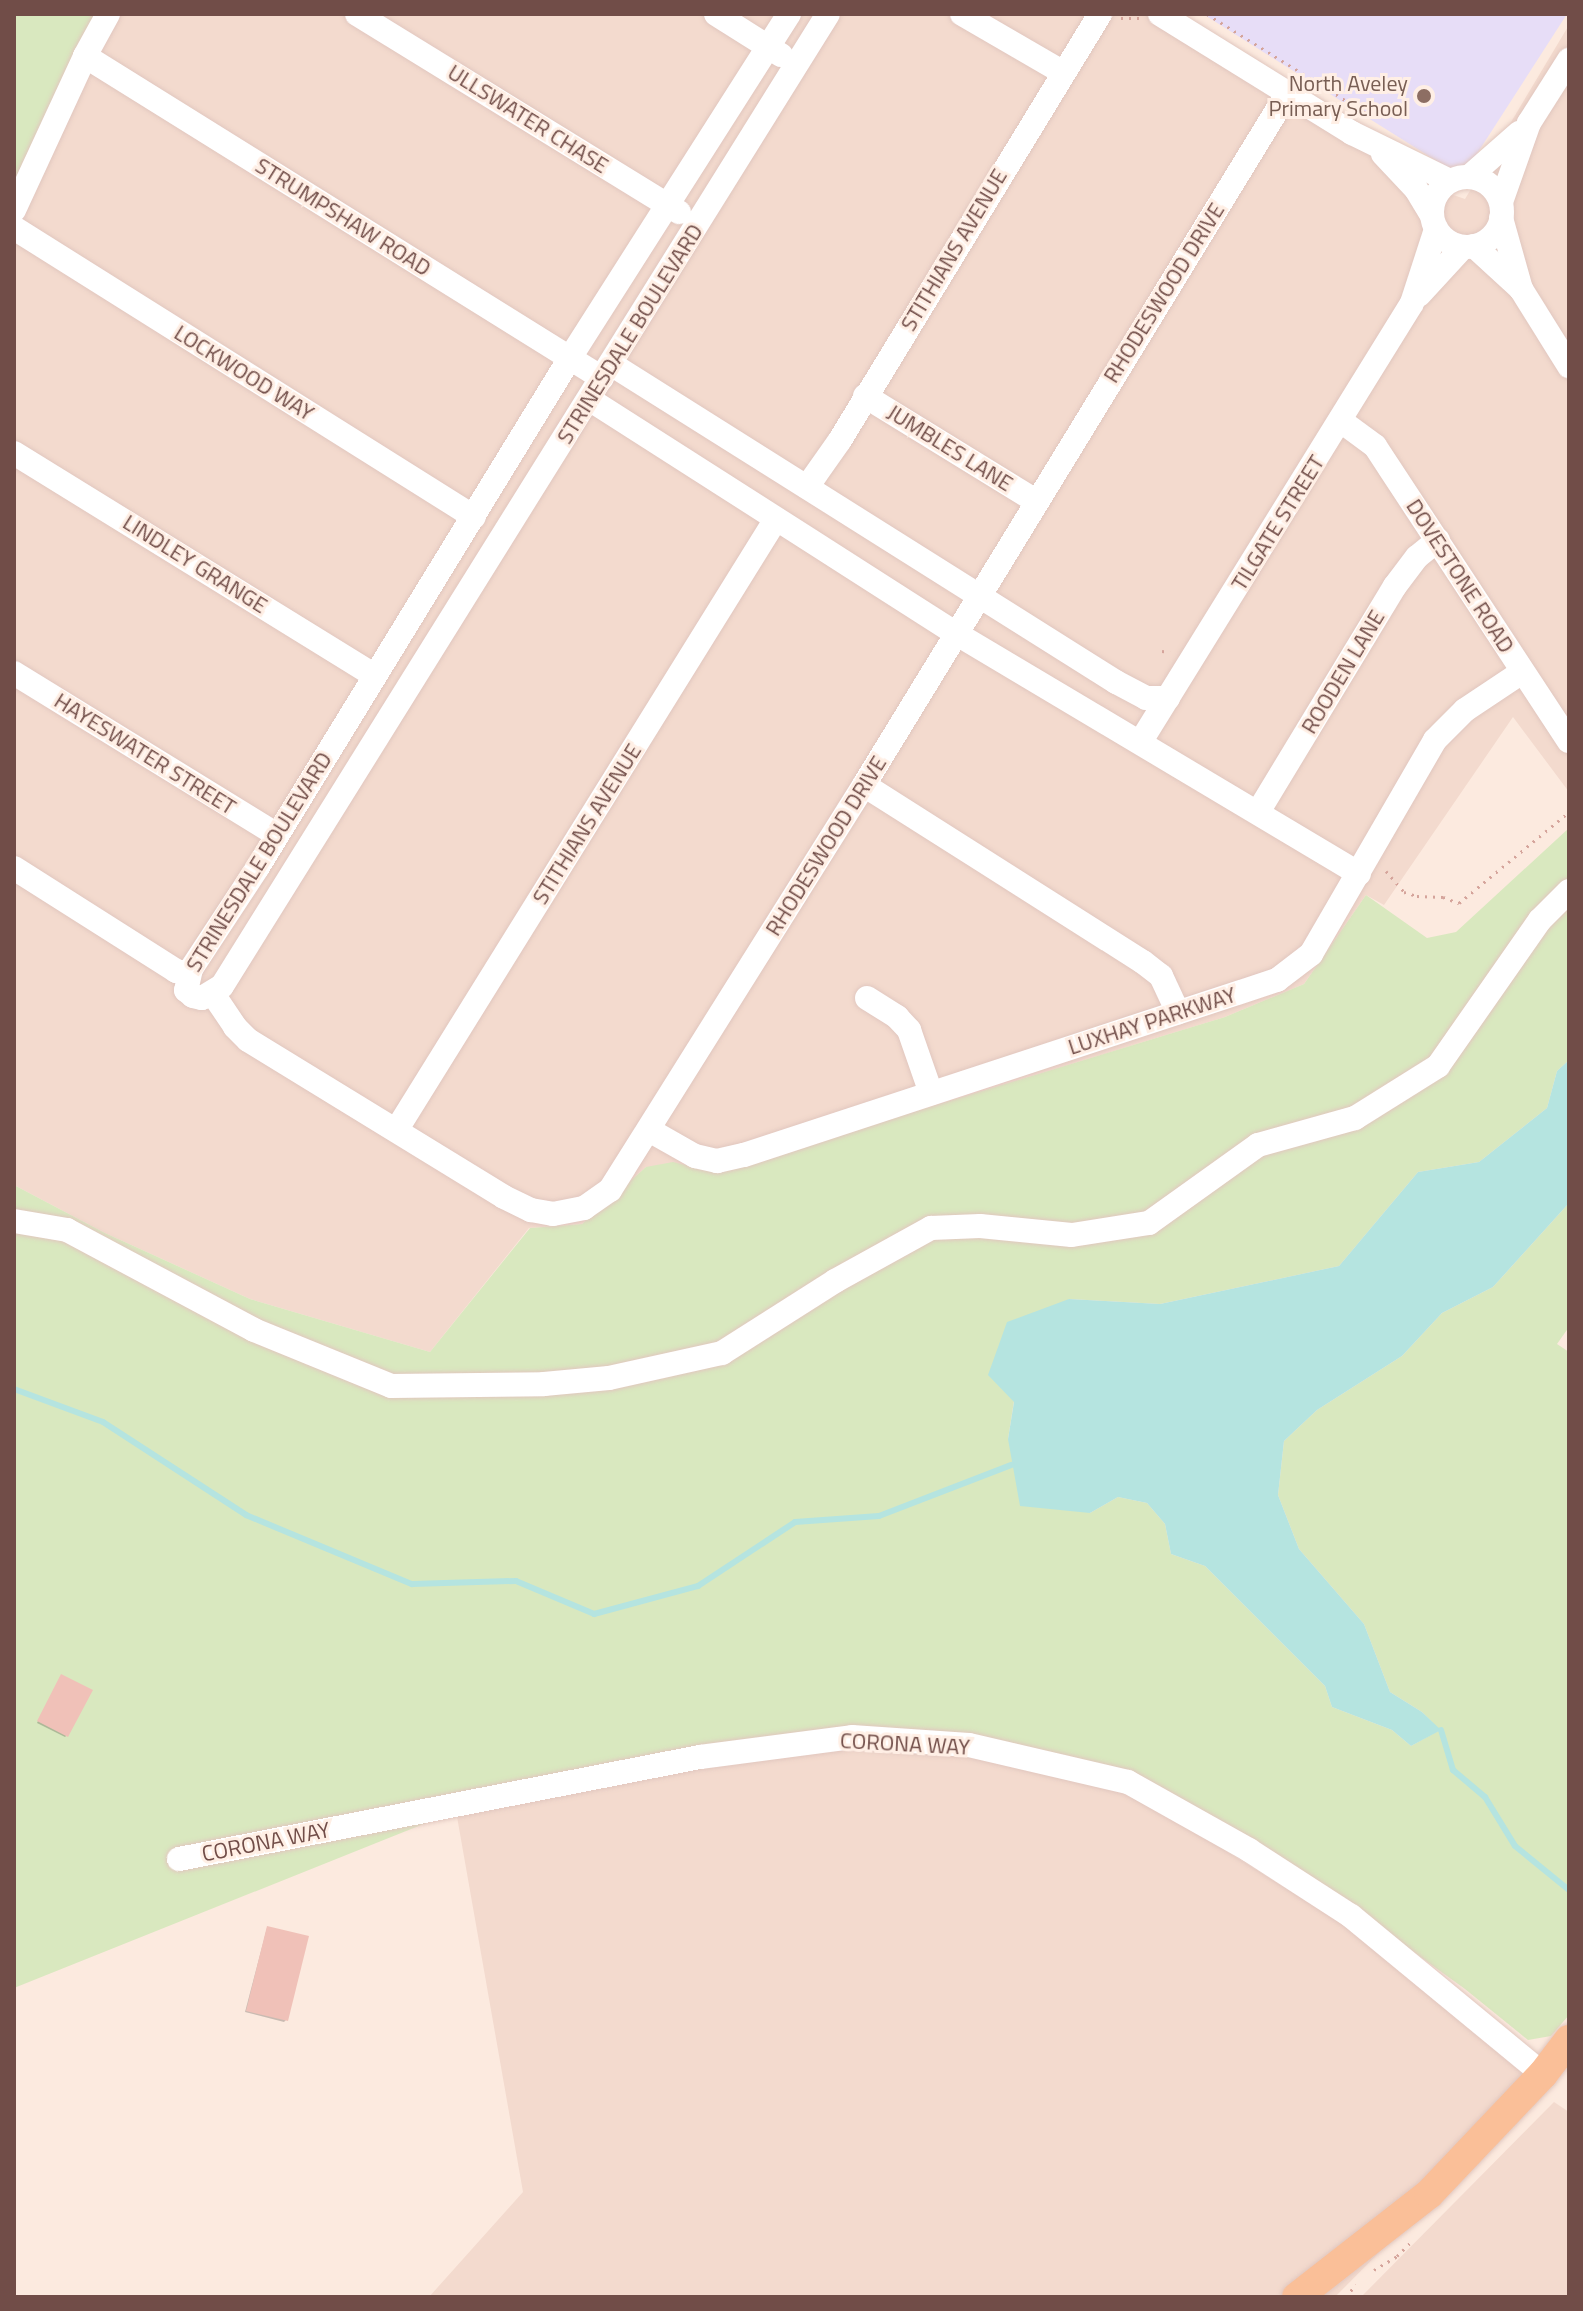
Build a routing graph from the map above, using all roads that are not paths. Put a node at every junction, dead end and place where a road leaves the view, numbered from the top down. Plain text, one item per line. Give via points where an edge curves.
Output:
1 (108, 14) edge
2 (357, 14) edge
3 (716, 14) edge
4 (789, 14) edge
5 (828, 14) edge
6 (962, 14) edge
7 (1100, 14) edge
8 (1160, 14) edge
9 (769, 47) junction
10 (85, 56) junction
11 (1569, 60) edge
12 (797, 65) junction
13 (1062, 72) junction
14 (1287, 94) junction
15 (1529, 123) junction
16 (1375, 132) junction
17 (1460, 179) junction
18 (668, 205) junction
19 (14, 210) edge
20 (1501, 210) junction
21 (1434, 223) junction
22 (698, 224) junction
23 (14, 228) edge
24 (1468, 246) junction
25 (1521, 289) junction
26 (1412, 303) junction
27 (570, 358) junction
28 (1569, 366) edge
29 (606, 371) junction
30 (865, 396) junction
31 (589, 399) junction
32 (1341, 421) junction
33 (14, 453) edge
34 (807, 487) junction
35 (1036, 501) junction
36 (474, 517) junction
37 (776, 519) junction
38 (1438, 540) junction
39 (979, 594) junction
40 (957, 634) junction
41 (1522, 672) junction
42 (14, 673) edge
43 (375, 676) junction
44 (1168, 698) junction
45 (1141, 741) junction
46 (1569, 741) edge
47 (864, 785) junction
48 (1258, 812) junction
49 (277, 835) junction
50 (14, 868) edge
51 (1359, 874) junction
52 (1569, 891) edge
53 (189, 974) junction
54 (213, 994) junction
55 (867, 998) dead end
56 (1178, 1012) junction
57 (931, 1093) junction
58 (397, 1129) junction
59 (649, 1130) junction
60 (14, 1221) edge
61 (179, 1859) dead end
62 (1569, 2040) edge
63 (1543, 2074) junction
64 (1429, 2194) junction
65 (1297, 2297) edge
66 (1329, 2297) edge

1 - 10 street
2 - 18 street, ULLSWATER CHASE
3 - 9 street
4 - 9 street, STRINESDALE BOULEVARD
5 - 12 street, STRINESDALE BOULEVARD
6 - 13 street
7 - 13 street, STITHIANS AVENUE
8 - 14 street
9 - 12 street
9 - 18 street, STRINESDALE BOULEVARD
10 - 19 street
10 - 27 street, STRUMPSHAW ROAD
11 - 15 street
12 - 22 street, STRINESDALE BOULEVARD
13 - 30 street, STITHIANS AVENUE
14 - 16 street
14 - 35 street, RHODESWOOD DRIVE
15 - 17 street
15 - 20 street
16 - 17 street
16 - 21 street
17 - 20 street via 1489,185
17 - 21 street via 1436,196
18 - 22 street, ULLSWATER CHASE
18 - 27 street, STRINESDALE BOULEVARD
20 - 24 street via 1492,236
20 - 25 street
21 - 24 street via 1447,241
21 - 26 street, TILGATE STREET
22 - 29 street, STRINESDALE BOULEVARD
23 - 36 street, LOCKWOOD WAY
24 - 25 street
24 - 26 street, TILGATE STREET
25 - 28 street
26 - 32 street, TILGATE STREET
27 - 29 street, STRUMPSHAW ROAD
27 - 36 street, STRINESDALE BOULEVARD
29 - 31 street, STRINESDALE BOULEVARD
29 - 34 street, STRUMPSHAW ROAD
30 - 34 street, STITHIANS AVENUE
30 - 35 street, JUMBLES LANE
31 - 37 street
31 - 54 street, STRINESDALE BOULEVARD via 287,885
32 - 38 street, DOVESTONE ROAD via 1375,446
32 - 44 street, TILGATE STREET
33 - 43 street, LINDLEY GRANGE
34 - 39 street, STRUMPSHAW ROAD
35 - 39 street, RHODESWOOD DRIVE
36 - 43 street, STRINESDALE BOULEVARD
37 - 40 street
37 - 58 street, STITHIANS AVENUE
38 - 41 street, DOVESTONE ROAD
38 - 48 street, ROODEN LANE via 1395,586
39 - 40 street, RHODESWOOD DRIVE
39 - 44 street, STRUMPSHAW ROAD via 1116,682 1146,698
40 - 45 street
40 - 47 street, RHODESWOOD DRIVE
41 - 46 street, DOVESTONE ROAD
41 - 51 street, LUXHAY PARKWAY via 1465,710 1435,740
42 - 49 street, HAYESWATER STREET
43 - 49 street, STRINESDALE BOULEVARD
44 - 45 street, TILGATE STREET
45 - 48 street
47 - 56 street via 1143,962 1161,976
47 - 59 street, RHODESWOOD DRIVE
48 - 51 street
49 - 53 street, STRINESDALE BOULEVARD
50 - 53 street via 176,971
51 - 56 street, LUXHAY PARKWAY via 1311,954 1295,969 1277,980
52 - 60 street via 1540,920 1438,1066 1355,1118 1258,1145 1149,1223 1072,1235 980,1226 931,1228 722,1353 609,1378 391,1386 254,1330 67,1230
53 - 54 street, STRINESDALE BOULEVARD via 186,990 193,996
54 - 58 street, RHODESWOOD DRIVE via 248,1040
55 - 57 street via 909,1030
56 - 57 street, LUXHAY PARKWAY
57 - 59 street, LUXHAY PARKWAY via 717,1161 695,1156
58 - 59 street, RHODESWOOD DRIVE via 504,1197 553,1214 584,1208 610,1190
61 - 63 street, CORONA WAY via 700,1757 852,1737 969,1745 1128,1782 1249,1850 1351,1916
62 - 63 main road
63 - 64 main road
64 - 65 main road
64 - 66 main road via 1382,2254

